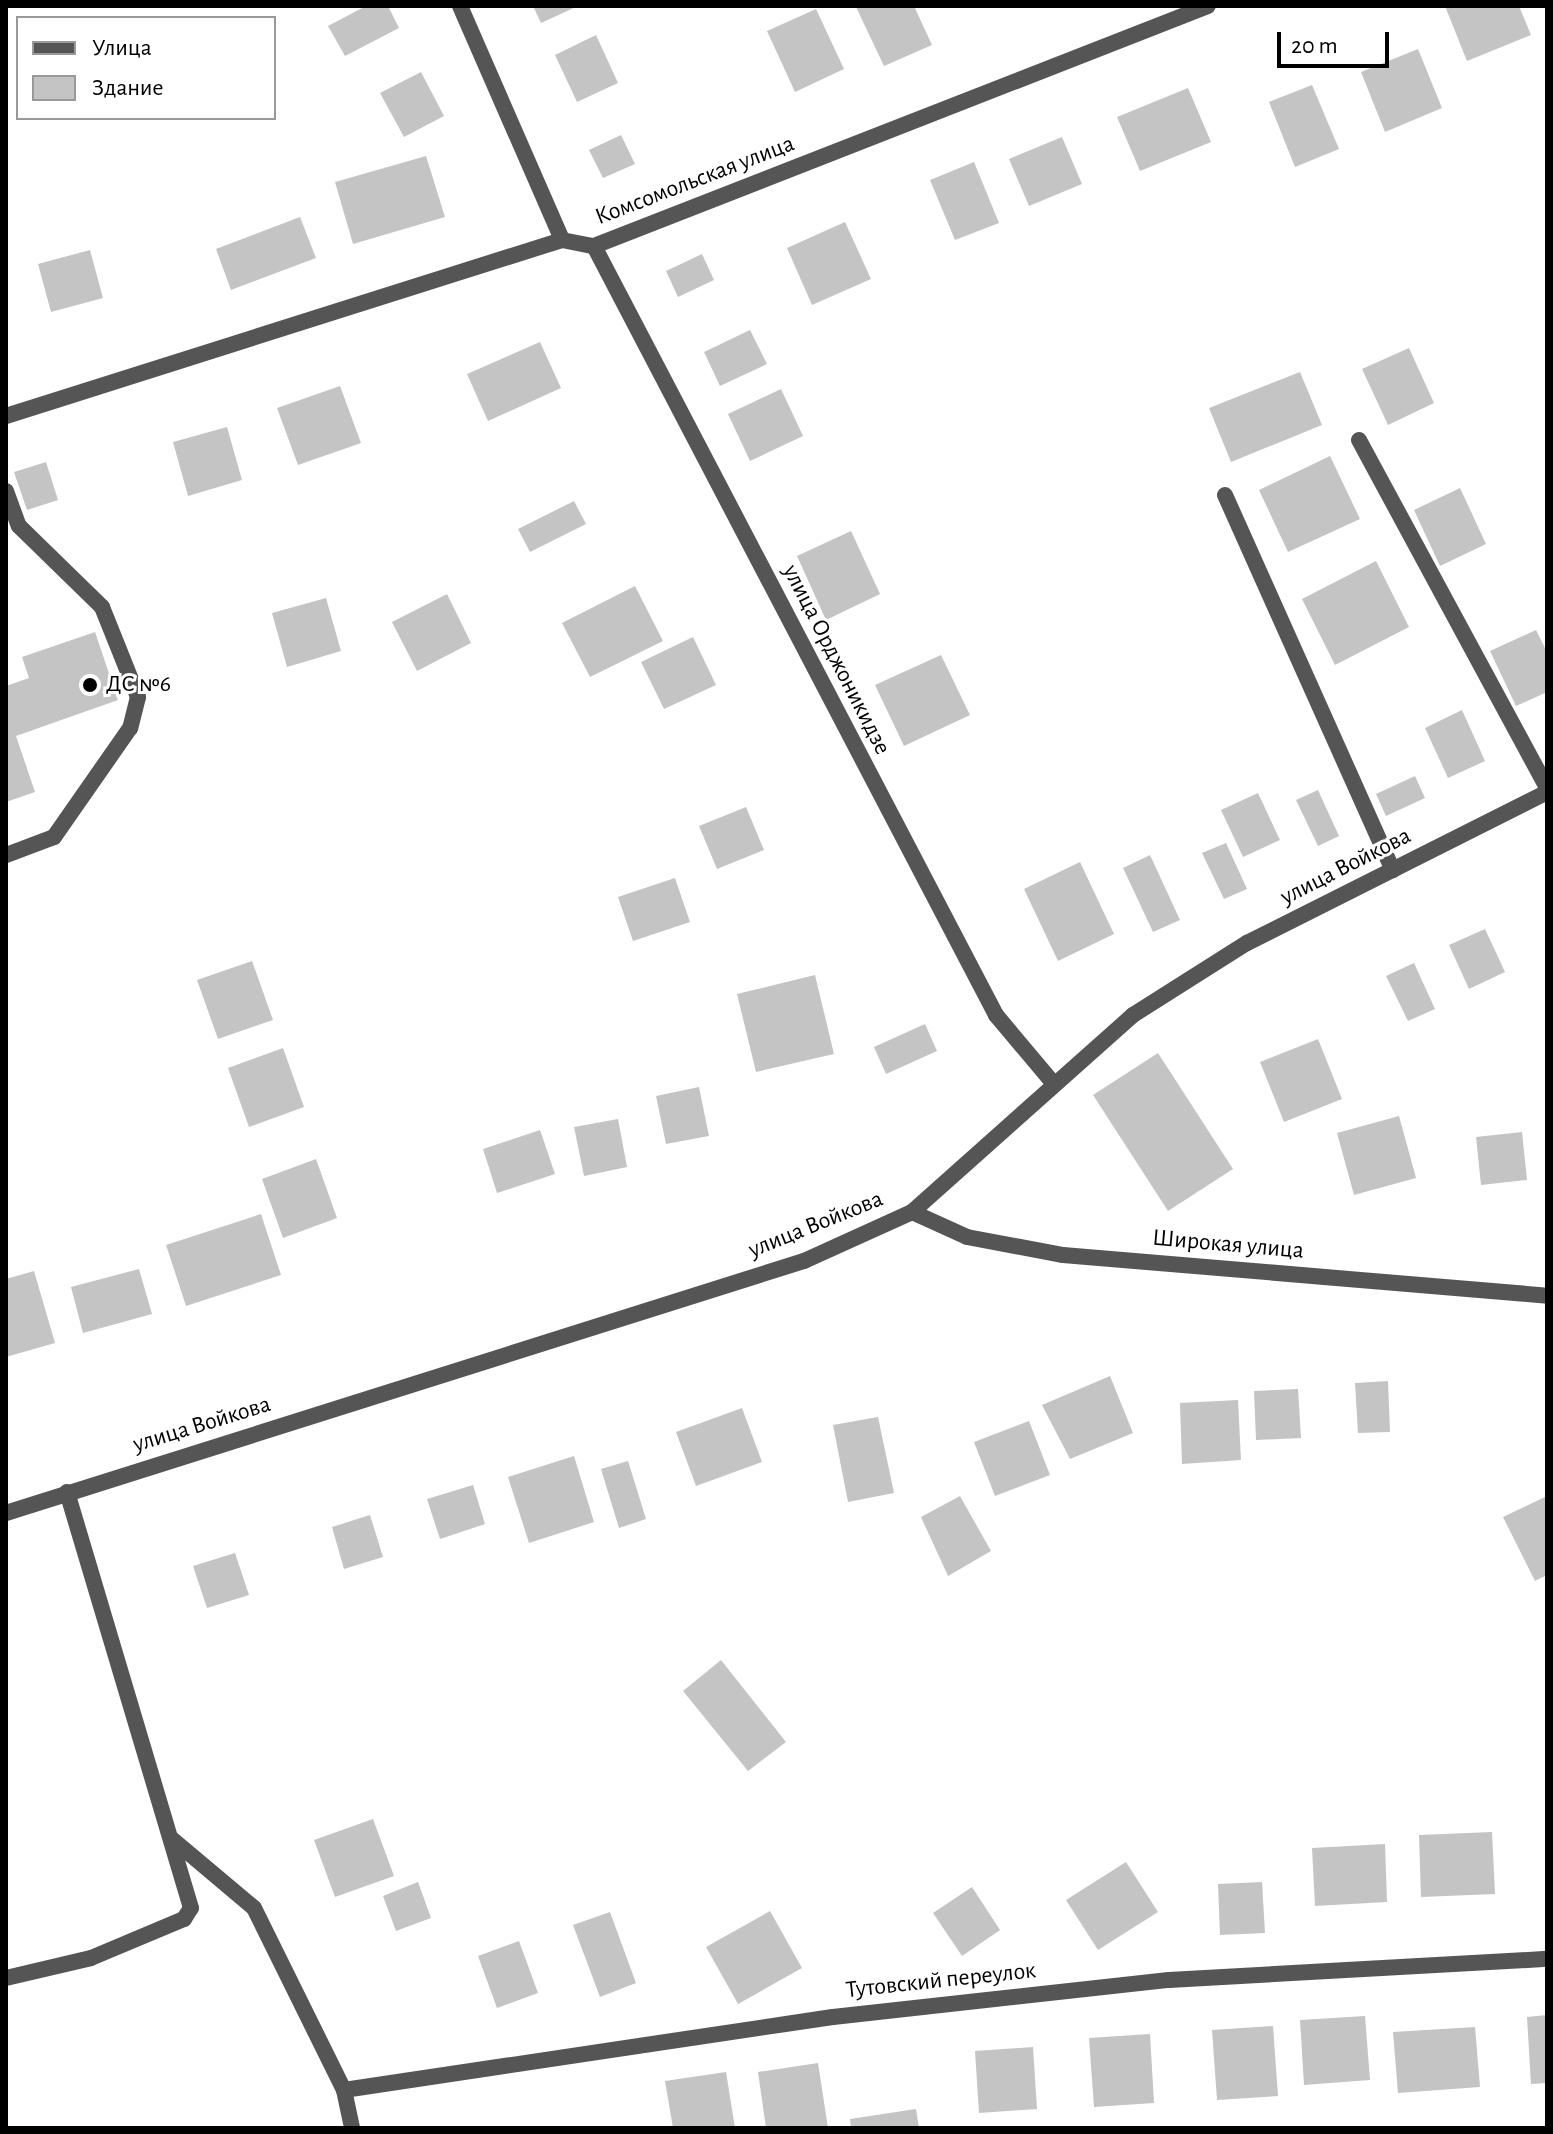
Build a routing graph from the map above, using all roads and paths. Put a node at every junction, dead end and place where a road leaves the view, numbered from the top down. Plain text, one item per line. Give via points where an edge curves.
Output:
1 (460, 6) edge
2 (1208, 6) edge
3 (562, 240) junction
4 (594, 246) junction
5 (6, 416) edge
6 (1359, 440) dead end
7 (6, 491) edge
8 (1225, 495) dead end
9 (1547, 790) edge
10 (6, 855) edge
11 (1393, 870) junction
12 (1054, 1084) junction
13 (912, 1212) junction
14 (1547, 1296) edge
15 (67, 1492) junction
16 (6, 1513) edge
17 (172, 1839) junction
18 (1547, 1959) edge
19 (6, 1978) edge
20 (344, 2090) junction
21 (352, 2128) edge

1 - 3 street
2 - 4 street, Комсомольская улица
3 - 4 street, Комсомольская улица
3 - 5 street, Комсомольская улица
4 - 12 street, улица Орджоникидзе via 996,1015
6 - 9 street
7 - 10 street via 19,526 102,607 138,697 130,728 54,837
8 - 11 street
9 - 11 street, улица Войкова
11 - 12 street, улица Войкова via 1247,943 1133,1015
12 - 13 street, улица Войкова
13 - 14 street, Широкая улица via 967,1237 1063,1255
13 - 15 street, улица Войкова via 804,1261
15 - 16 street, улица Войкова
15 - 17 street
17 - 19 street via 191,1908 184,1919 91,1958
17 - 20 street via 254,1908
18 - 20 street, Тутовский переулок via 1169,1980 833,2017
20 - 21 street

